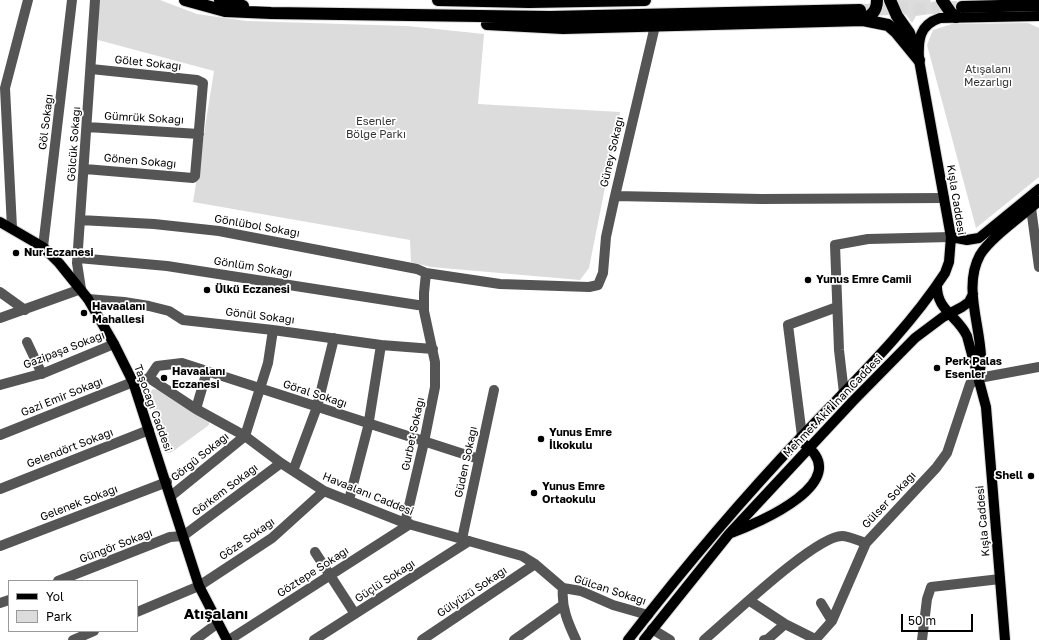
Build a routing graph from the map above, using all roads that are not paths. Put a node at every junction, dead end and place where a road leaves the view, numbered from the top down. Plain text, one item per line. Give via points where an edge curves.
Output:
1 (28, 0) edge
2 (72, 0) edge
3 (95, 0) edge
4 (185, 0) edge
5 (220, 0) edge
6 (438, 0) edge
7 (645, 0) edge
8 (877, 0) edge
9 (890, 0) edge
10 (942, 0) edge
11 (1039, 5) edge
12 (959, 12) junction
13 (271, 13) junction
14 (398, 15) junction
15 (861, 15) junction
16 (1039, 16) edge
17 (655, 26) junction
18 (919, 60) junction
19 (91, 69) junction
20 (4, 75) edge
21 (87, 127) junction
22 (199, 134) junction
23 (85, 168) junction
24 (1039, 189) edge
25 (615, 196) junction
26 (944, 198) junction
27 (1039, 202) edge
28 (1031, 208) junction
29 (80, 220) junction
30 (0, 222) edge
31 (12, 228) junction
32 (951, 237) junction
33 (43, 247) junction
34 (78, 258) junction
35 (1039, 267) edge
36 (426, 273) junction
37 (598, 285) joint
38 (937, 285) junction
39 (81, 289) junction
40 (0, 292) edge
41 (973, 294) junction
42 (88, 299) junction
43 (424, 306) junction
44 (837, 307) junction
45 (24, 310) junction
46 (949, 313) junction
47 (0, 318) edge
48 (273, 330) junction
49 (334, 338) junction
50 (28, 342) dead end
51 (114, 344) junction
52 (381, 345) junction
53 (433, 349) junction
54 (1039, 367) edge
55 (207, 371) junction
56 (42, 374) junction
57 (149, 378) junction
58 (979, 378) junction
59 (133, 382) junction
60 (0, 385) edge
61 (260, 388) junction
62 (494, 390) dead end
63 (844, 393) junction
64 (317, 408) junction
65 (196, 409) junction
66 (368, 424) junction
67 (149, 430) junction
68 (0, 435) edge
69 (245, 436) junction
70 (799, 438) junction
71 (424, 442) junction
72 (809, 448) junction
73 (479, 459) junction
74 (280, 463) junction
75 (293, 471) junction
76 (166, 482) junction
77 (0, 489) edge
78 (324, 491) junction
79 (171, 496) junction
80 (349, 500) junction
81 (407, 523) junction
82 (729, 534) junction
83 (183, 536) junction
84 (466, 540) junction
85 (866, 543) junction
86 (0, 546) edge
87 (315, 552) dead end
88 (535, 564) junction
89 (330, 575) junction
90 (1000, 579) junction
91 (61, 580) edge
92 (199, 586) junction
93 (564, 588) junction
94 (750, 600) junction
95 (821, 603) dead end
96 (563, 605) junction
97 (138, 612) edge
98 (355, 614) junction
99 (648, 615) junction
100 (832, 620) junction
101 (218, 623) junction
102 (785, 624) junction
103 (652, 629) junction
104 (85, 638) edge
105 (73, 640) edge
106 (195, 640) edge
107 (228, 640) edge
108 (314, 640) edge
109 (422, 640) edge
110 (514, 640) edge
111 (576, 640) edge
112 (628, 640) edge
113 (644, 640) edge
114 (670, 640) edge
115 (704, 640) edge
116 (764, 640) edge
117 (816, 640) edge
118 (922, 640) edge
119 (1005, 640) edge

1 - 20 street via 18,42
2 - 33 street, Göl Sokağı
3 - 19 street, Gölcük Sokağı
4 - 13 highway via 225,11
5 - 13 highway
6 - 7 highway
8 - 15 highway via 877,6 872,14
9 - 18 highway via 909,33
10 - 12 highway via 951,13
11 - 12 highway
12 - 16 main road, Kışla Caddesi
12 - 18 main road, Kışla Caddesi via 931,21 923,28 918,44
13 - 14 highway
14 - 15 highway
14 - 17 highway via 466,23 563,28
15 - 17 highway
15 - 18 highway via 888,25
17 - 25 street, Güney Sokağı
18 - 26 main road, Kışla Caddesi
19 - 21 street, Gölcük Sokağı
19 - 22 street, Gölet Sokağı via 197,80 202,83
20 - 31 street
21 - 22 street, Gümrük Sokağı
21 - 23 street, Gölcük Sokağı
22 - 23 street, Gönen Sokağı via 193,178
23 - 29 street, Gölcük Sokağı
24 - 32 main road via 978,238 967,240
25 - 26 street via 761,199
25 - 37 street, Güney Sokağı via 606,237 603,273
26 - 32 main road, Kışla Caddesi
27 - 28 main road
28 - 35 street
28 - 41 main road via 981,254 974,275
29 - 34 street, Gölcük Sokağı
29 - 36 street, Gönlübol Sokağı via 219,231 417,269
30 - 31 main road, Taşocağı Caddesi
31 - 33 main road, Taşocağı Caddesi
32 - 38 main road, Kışla Caddesi via 945,273
32 - 44 street via 868,239 835,245
33 - 39 main road, Taşocağı Caddesi
34 - 39 street, Gölcük Sokağı
34 - 43 street, Gönlüm Sokağı via 167,266
36 - 37 street, Gönlübol Sokağı via 500,284 589,287
36 - 43 street, Gurbet Sokağı
38 - 46 main road, Kışla Caddesi via 936,295
38 - 63 main road, Mehmet Akif İnan Caddesi via 890,344
39 - 42 main road, Taşocağı Caddesi
39 - 45 street
40 - 45 street
41 - 46 main road, Mehmet Akif İnan Caddesi via 969,302
41 - 58 main road, Kışla Caddesi via 981,358
42 - 48 street, Gönül Sokağı via 149,306 170,311 183,320
42 - 51 main road, Taşocağı Caddesi
43 - 53 street, Gurbet Sokağı
44 - 63 street
44 - 70 street via 788,325
45 - 47 street
46 - 58 main road, Kışla Caddesi via 964,328
46 - 72 main road, Mehmet Akif İnan Caddesi via 915,338
48 - 49 street, Gönül Sokağı
48 - 61 street via 268,363
49 - 52 street, Gönül Sokağı
49 - 64 street
50 - 56 street
51 - 56 street, Gazipaşa Sokağı
51 - 59 main road, Taşocağı Caddesi
52 - 53 street, Gönül Sokağı
52 - 66 street
53 - 71 street, Gurbet Sokağı via 435,387
54 - 58 street
55 - 57 street, Göral Sokağı via 182,363 157,366
55 - 61 street, Göral Sokağı
55 - 65 street
56 - 60 street, Gazipaşa Sokağı
57 - 59 street
57 - 65 street, Havaalanı Caddesi
58 - 85 street, Gülser Sokağı via 970,384 947,453
58 - 90 main road, Kışla Caddesi via 990,441
59 - 67 main road, Taşocağı Caddesi
59 - 68 street, Gazi Emir Sokağı
61 - 64 street, Göral Sokağı
61 - 69 street
62 - 73 street, Güden Sokağı
63 - 70 main road, Mehmet Akif İnan Caddesi
64 - 66 street, Göral Sokağı
64 - 75 street
65 - 69 street, Havaalanı Caddesi
66 - 71 street, Göral Sokağı
66 - 80 street
67 - 76 main road, Taşocağı Caddesi
67 - 77 street, Gelendört Sokağı
69 - 74 street, Havaalanı Caddesi
69 - 79 street, Görgü Sokağı
70 - 72 main road
70 - 99 main road, Mehmet Akif İnan Caddesi via 723,523
71 - 73 street, Göral Sokağı
71 - 81 street, Gurbet Sokağı
72 - 82 main road, Mehmet Akif İnan Caddesi
72 - 82 main road via 820,462 819,473 810,488 769,517
73 - 84 street, Güden Sokağı
74 - 75 street, Havaalanı Caddesi
74 - 83 street, Görkem Sokağı
75 - 78 street, Havaalanı Caddesi
76 - 79 main road, Taşocağı Caddesi
76 - 86 street, Gelenek Sokağı
78 - 80 street, Havaalanı Caddesi
78 - 92 street, Göze Sokağı via 272,538
79 - 83 main road, Taşocağı Caddesi
80 - 81 street, Havaalanı Caddesi
81 - 84 street, Havaalanı Caddesi
81 - 89 street, Göztepe Sokağı
82 - 103 main road, Mehmet Akif İnan Caddesi
83 - 91 street, Güngör Sokağı via 170,538
83 - 92 main road, Taşocağı Caddesi
84 - 88 street, Havaalanı Caddesi via 522,556
84 - 98 street, Güçlü Sokağı
85 - 94 street via 843,536 834,538 804,556 756,592
85 - 100 street, Gülser Sokağı
87 - 89 street
88 - 93 street, Havaalanı Caddesi
88 - 109 street, Gülyüzü Sokağı
89 - 98 street
89 - 107 street, Göztepe Sokağı
90 - 118 street via 931,587
90 - 119 main road, Kışla Caddesi
92 - 97 street, Göze Sokağı
92 - 101 main road, Taşocağı Caddesi
93 - 96 street
93 - 99 street, Gülcan Sokağı
94 - 102 street
94 - 115 street
95 - 100 street
96 - 110 street
96 - 111 street
98 - 108 street, Güçlü Sokağı
99 - 112 main road, Mehmet Akif İnan Caddesi
100 - 117 street, Gülser Sokağı
101 - 106 street
101 - 107 main road, Taşocağı Caddesi
102 - 116 street
102 - 117 street
103 - 113 main road, Mehmet Akif İnan Caddesi
103 - 114 street
104 - 105 street

